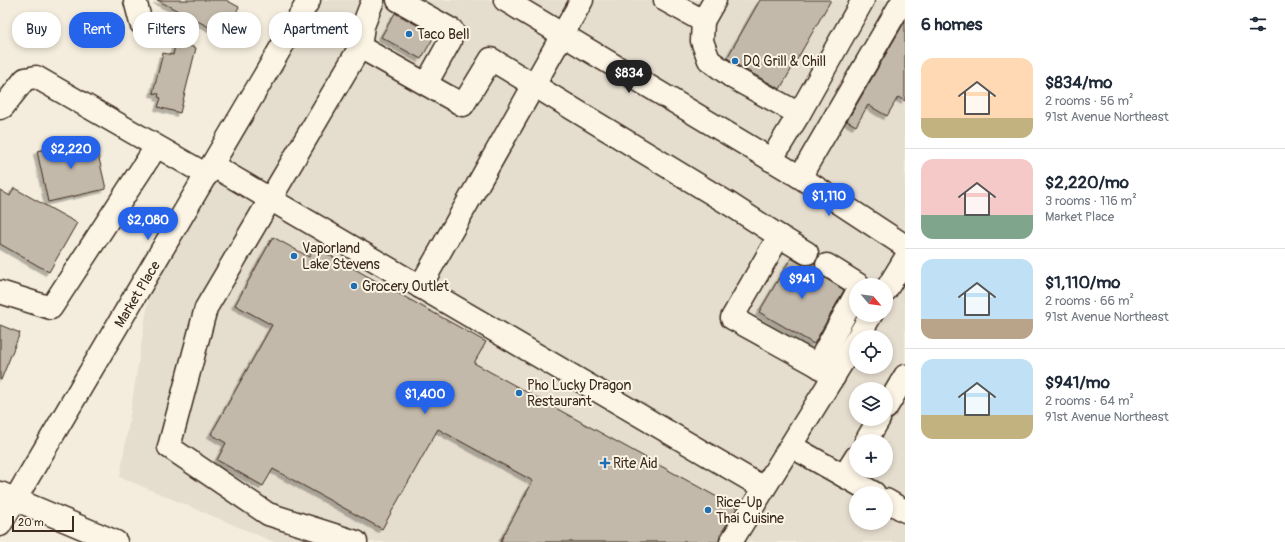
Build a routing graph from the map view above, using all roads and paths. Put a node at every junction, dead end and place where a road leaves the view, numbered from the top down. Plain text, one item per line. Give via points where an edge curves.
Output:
1 (135, 0) edge
2 (309, 0) edge
3 (373, 0) edge
4 (398, 0) edge
5 (505, 0) edge
6 (582, 0) edge
7 (665, 0) edge
8 (715, 0) edge
9 (863, 0) edge
10 (903, 0) edge
11 (138, 12) edge
12 (703, 21) junction
13 (362, 26) edge
14 (563, 34) junction
15 (359, 48) edge
16 (362, 48) edge
17 (426, 84) junction
18 (534, 85) junction
19 (0, 108) edge
20 (800, 114) junction
21 (156, 146) junction
22 (770, 160) junction
23 (210, 170) junction
24 (800, 177) junction
25 (270, 199) junction
26 (779, 236) junction
27 (905, 246) edge
28 (807, 253) dead end
29 (905, 259) edge
30 (827, 265) dead end
31 (849, 279) edge
32 (893, 279) edge
33 (420, 287) junction
34 (0, 292) edge
35 (849, 311) edge
36 (849, 347) edge
37 (825, 371) junction
38 (905, 376) edge
39 (893, 396) edge
40 (791, 446) junction
41 (849, 468) edge
42 (844, 476) junction
43 (862, 486) edge
44 (764, 488) junction
45 (8, 496) edge
46 (893, 504) edge
47 (905, 511) edge
48 (0, 525) edge
49 (116, 542) edge
50 (356, 542) edge
51 (731, 542) edge

1 - 11 street
2 - 23 street, Market Place
3 - 13 street
4 - 17 street via 452,30 450,41
5 - 14 street
6 - 14 street
7 - 12 street
8 - 12 street
9 - 20 street
10 - 24 street
12 - 20 street via 702,42 709,60 732,77
14 - 18 street
14 - 22 street
15 - 25 street
16 - 17 street
17 - 18 street via 463,105 491,59
18 - 26 street
18 - 33 street
19 - 21 street via 25,79 36,77
20 - 22 street
21 - 23 street
21 - 34 street via 51,308
22 - 24 street
23 - 25 street
23 - 45 street, Market Place
24 - 27 street
25 - 33 street
25 - 50 street via 206,308 169,447 268,514
26 - 28 street
26 - 37 street via 732,318
29 - 32 street
30 - 31 street
33 - 44 street
35 - 37 street
36 - 37 street
37 - 40 street
38 - 39 street
40 - 42 street
40 - 44 street
41 - 42 street
42 - 43 street
44 - 51 street
45 - 48 street, Market Place
45 - 49 street
46 - 47 street

